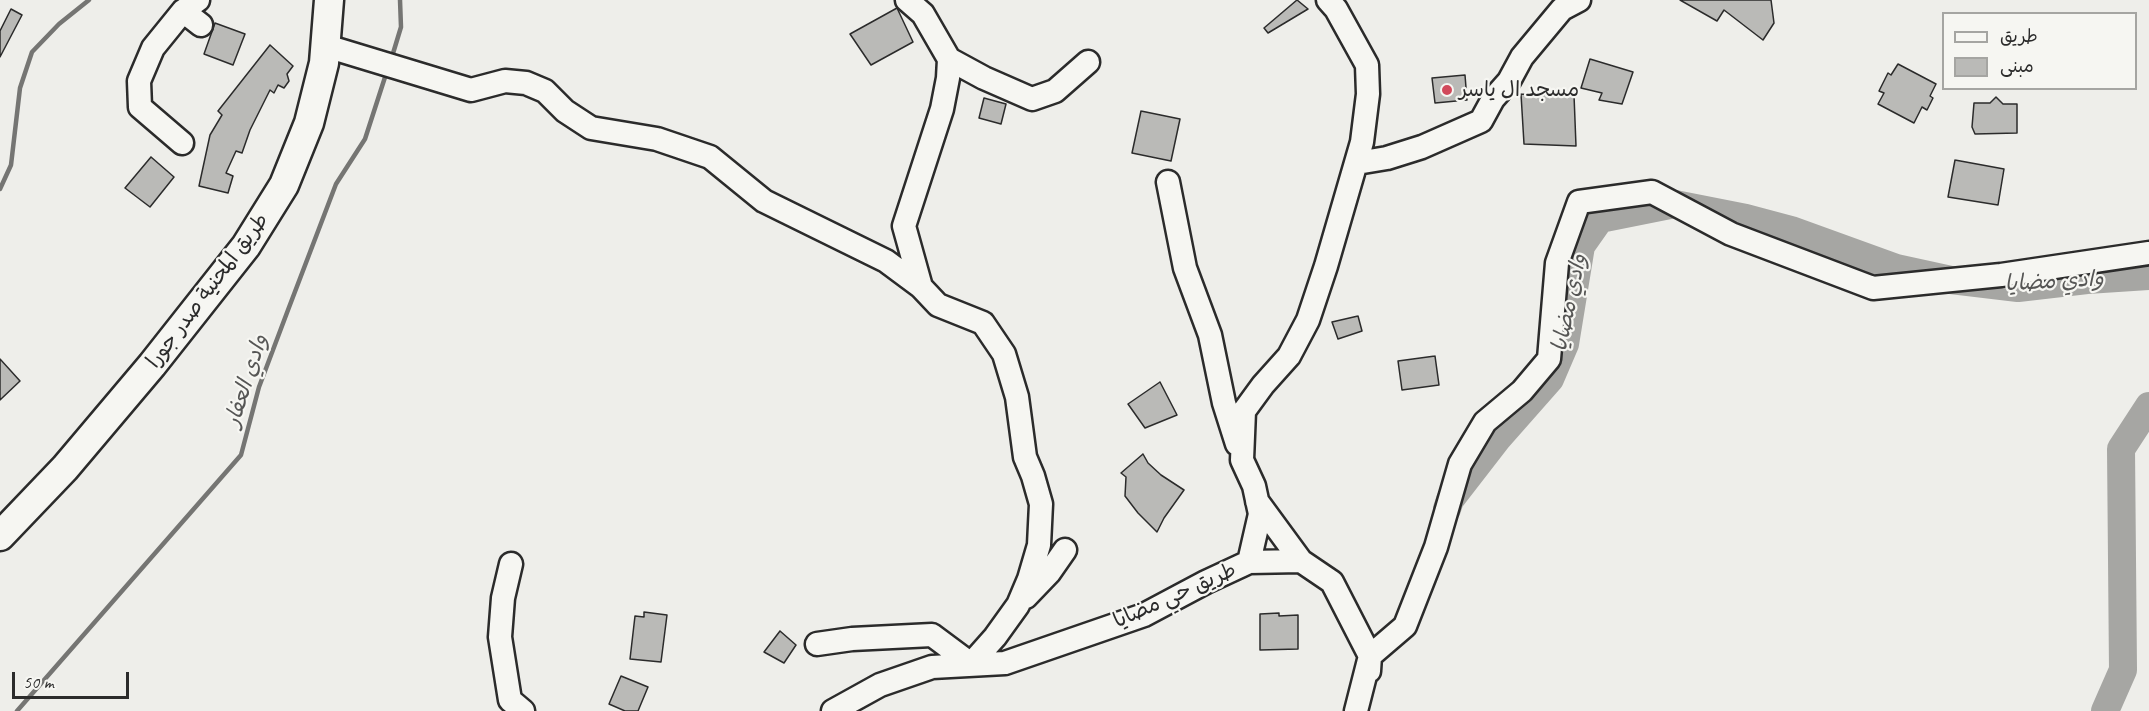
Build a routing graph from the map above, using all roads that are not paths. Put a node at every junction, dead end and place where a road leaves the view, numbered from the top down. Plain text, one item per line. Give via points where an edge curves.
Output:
1 (329, 0) edge
2 (907, 0) edge
3 (1328, 0) edge
4 (1579, 0) edge
5 (190, 6) edge
6 (201, 26) dead end
7 (326, 46) junction
8 (949, 58) junction
9 (1088, 62) dead end
10 (182, 143) dead end
11 (1357, 163) junction
12 (1168, 182) dead end
13 (2149, 253) edge
14 (921, 287) junction
15 (1242, 460) junction
16 (1257, 501) junction
17 (0, 536) edge
18 (1065, 550) dead end
19 (1301, 561) junction
20 (1249, 562) junction
21 (511, 564) dead end
22 (1018, 604) junction
23 (817, 644) dead end
24 (1370, 656) junction
25 (971, 664) junction
26 (524, 711) edge
27 (833, 711) edge
28 (1356, 711) edge
29 (1367, 711) edge

1 - 7 main road, طريق المحنية صدر جورا
2 - 8 street via 923,15
3 - 11 street, طريق حي مضايا via 1367,65 1368,94
4 - 11 street via 1562,9 1522,57 1481,121 1422,147
5 - 6 street
5 - 10 street via 153,48 139,81 140,107
7 - 14 street via 471,90 505,81 526,83 545,92 591,128 657,139 710,157 764,201 886,261
7 - 17 main road, طريق المحنية صدر جورا via 309,123 284,185 246,246 114,412
8 - 9 street via 1032,99 1055,91
8 - 14 street via 942,109 904,226
11 - 15 street, طريق حي مضايا via 1308,320 1289,356 1244,411
12 - 15 street via 1185,268 1210,335 1224,403
13 - 24 street via 2001,275 1874,288 1731,234 1652,192 1579,202 1557,263 1549,359 1522,391 1485,422 1460,464 1436,547 1405,626
14 - 22 street via 938,305 983,323 1004,354 1017,397 1025,457 1041,504 1040,545
15 - 16 street, طريق حي مضايا
16 - 19 street
16 - 20 street, طريق حي مضايا via 1260,514
18 - 22 street via 1049,573
19 - 20 street
19 - 24 street via 1332,582
20 - 25 street, طريق حي مضايا via 1144,615 1005,663
21 - 26 street via 500,638 510,700
22 - 25 street
23 - 25 street via 932,636
24 - 28 street
24 - 29 street
25 - 27 street, طريق حي مضايا via 932,668 880,685

